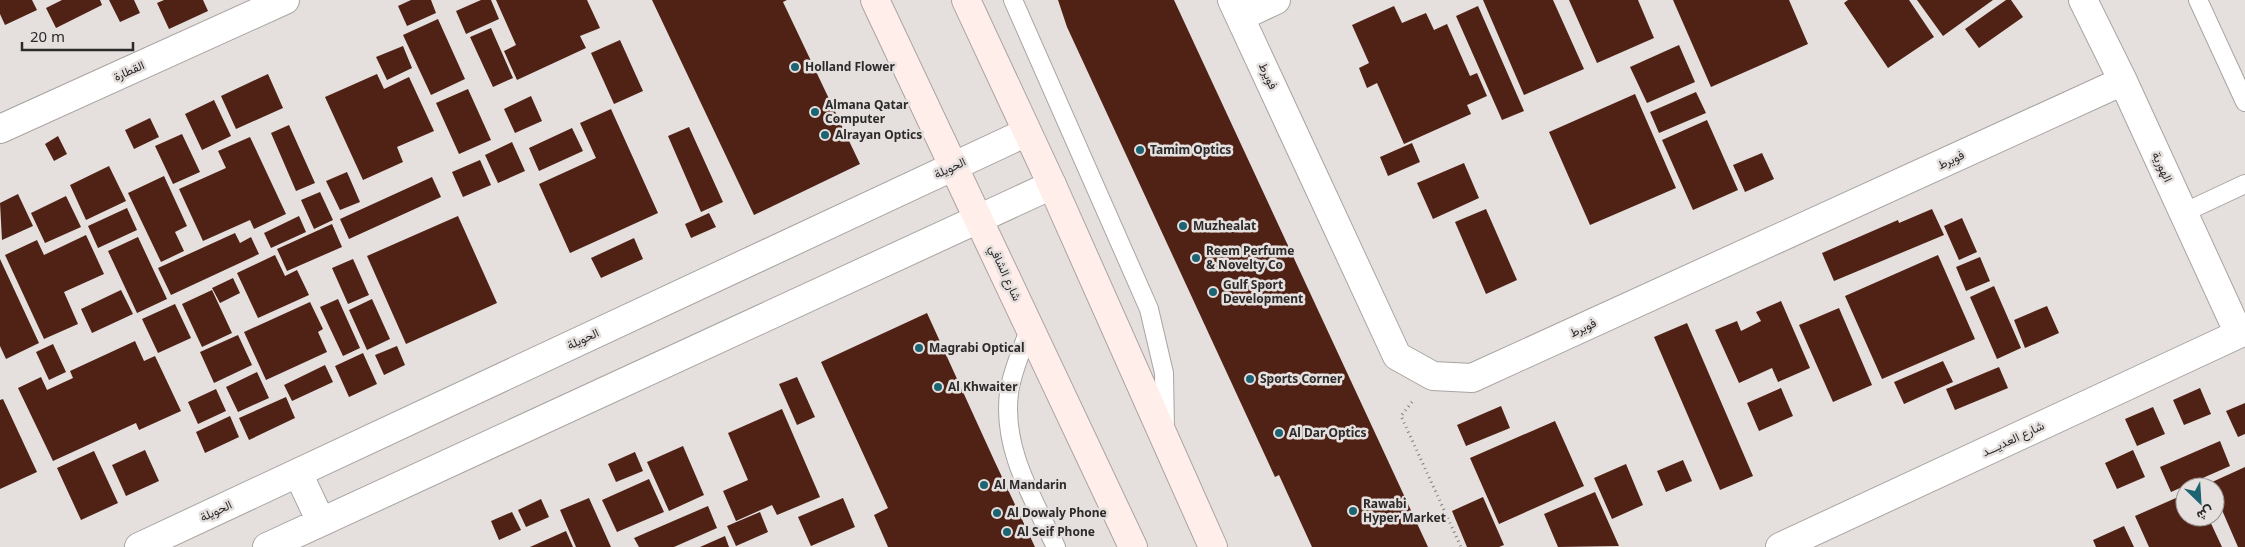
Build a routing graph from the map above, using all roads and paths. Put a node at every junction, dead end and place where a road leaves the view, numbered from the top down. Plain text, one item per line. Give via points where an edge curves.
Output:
1 (285, 0) edge
2 (875, 0) edge
3 (966, 0) edge
4 (1013, 0) edge
5 (1276, 0) edge
6 (2083, 0) edge
7 (2198, 0) edge
8 (1236, 8) edge
9 (2123, 81) junction
10 (2245, 102) edge
11 (0, 129) edge
12 (1027, 132) junction
13 (953, 166) junction
14 (2245, 184) edge
15 (1052, 185) junction
16 (2183, 213) junction
17 (979, 218) junction
18 (1030, 327) junction
19 (2242, 333) edge
20 (1432, 376) junction
21 (1164, 438) junction
22 (298, 473) junction
23 (321, 522) junction
24 (139, 547) edge
25 (267, 547) edge
26 (1056, 547) edge
27 (1133, 547) edge
28 (1213, 547) edge
29 (1461, 547) edge
30 (1780, 547) edge

1 - 11 street, القطارة
2 - 13 main road, شارع الشافي
3 - 12 main road
4 - 21 lane via 1149,309 1164,372
5 - 8 street
6 - 9 street, الهورية
7 - 10 lane
8 - 20 street, فويرط via 1397,356
9 - 16 street, الهورية
9 - 20 street, فويرط via 1472,378
12 - 13 street, الحويلة
12 - 15 main road
13 - 17 main road, شارع الشافي
13 - 22 street, الحويلة
14 - 16 lane
15 - 17 street
15 - 21 main road
16 - 19 street, الهورية
17 - 18 main road, شارع الشافي
17 - 23 street
18 - 26 lane via 1009,391 1007,414 1015,461
18 - 27 main road, شارع الشافي
19 - 30 street, شارع العديـــد
20 - 29 path via 1400,416
21 - 28 main road
22 - 23 street
22 - 24 street, الحويلة
23 - 25 street

